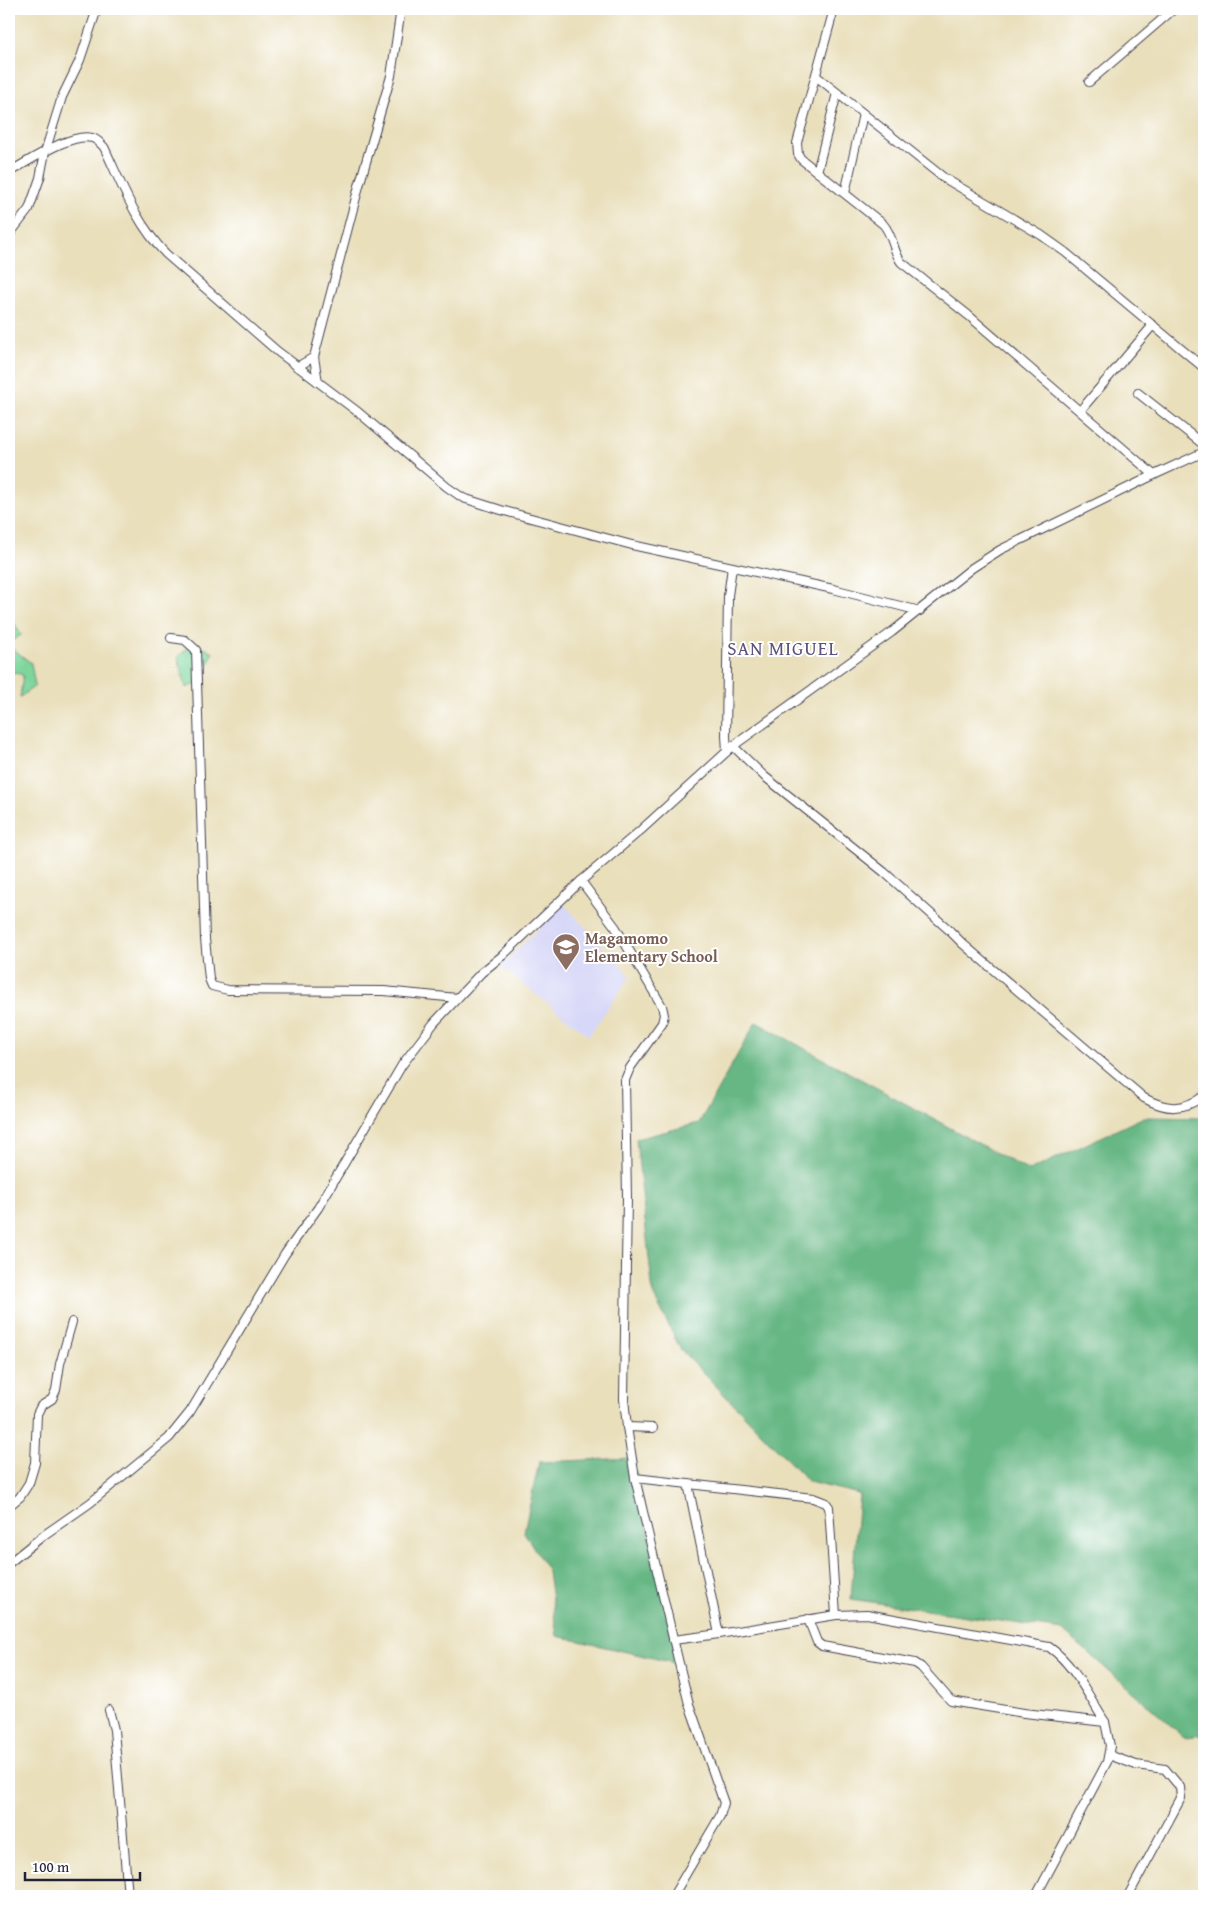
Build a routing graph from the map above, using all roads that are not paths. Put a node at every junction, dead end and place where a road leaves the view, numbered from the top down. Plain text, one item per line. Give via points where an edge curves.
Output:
1 (97, 9) edge
2 (401, 9) edge
3 (834, 9) edge
4 (1174, 9) edge
5 (816, 76) junction
6 (1089, 82) dead end
7 (837, 93) junction
8 (863, 114) junction
9 (45, 152) junction
10 (9, 172) edge
11 (817, 172) junction
12 (845, 193) junction
13 (9, 235) edge
14 (1153, 325) junction
15 (314, 357) junction
16 (297, 366) junction
17 (1204, 368) edge
18 (318, 382) junction
19 (1138, 394) dead end
20 (1080, 411) junction
21 (1204, 445) edge
22 (1204, 452) edge
23 (1154, 474) junction
24 (732, 567) junction
25 (920, 610) junction
26 (171, 638) dead end
27 (730, 749) junction
28 (581, 881) junction
29 (457, 998) junction
30 (1204, 1096) edge
31 (72, 1322) dead end
32 (627, 1427) junction
33 (653, 1428) dead end
34 (635, 1478) junction
35 (688, 1484) junction
36 (9, 1506) edge
37 (9, 1563) edge
38 (836, 1615) junction
39 (808, 1619) junction
40 (719, 1634) junction
41 (673, 1640) junction
42 (108, 1710) dead end
43 (1105, 1722) junction
44 (1109, 1755) junction
45 (128, 1896) edge
46 (673, 1896) edge
47 (1036, 1896) edge
48 (1128, 1896) edge

1 - 9 street via 80,60 62,97
2 - 15 street via 391,76
3 - 5 street
4 - 6 street
5 - 7 street
5 - 11 street via 797,150 801,159
7 - 8 street
7 - 11 street
8 - 12 street
8 - 14 street via 944,178 1065,252
9 - 10 street
9 - 13 street via 40,178 28,209
9 - 16 street via 82,137 98,141 104,147 136,217 157,245
11 - 12 street
12 - 20 street via 887,228 901,262
14 - 17 street
14 - 20 street
15 - 16 street
15 - 18 street
16 - 18 street
18 - 24 street via 447,487 472,502 632,545
19 - 21 street
20 - 23 street
22 - 23 street
23 - 25 street via 994,554
24 - 25 street
24 - 27 street via 728,596 726,736
25 - 27 street
26 - 29 street via 184,640 196,650 205,939 212,986 228,990 384,991
27 - 28 street
27 - 30 street via 884,872 963,944 1144,1098 1155,1104 1180,1108 1193,1105
28 - 29 street
28 - 32 street via 616,928 662,1006 664,1015 625,1080 624,1398
29 - 37 street via 402,1065 318,1208 285,1254 190,1412 169,1438 147,1457
31 - 36 street via 56,1390 37,1414 35,1463 29,1483
32 - 33 street
32 - 34 street
34 - 35 street
34 - 41 street
35 - 38 street via 813,1498 826,1503 831,1518
35 - 40 street
38 - 39 street
38 - 43 street via 867,1614 1049,1647 1068,1664
39 - 40 street
39 - 43 street via 817,1642 822,1646 915,1663 951,1701
40 - 41 street
41 - 46 street via 689,1704 724,1803 720,1816
42 - 45 street via 114,1730
43 - 44 street
44 - 47 street
44 - 48 street via 1136,1765 1165,1769 1180,1787 1181,1798

